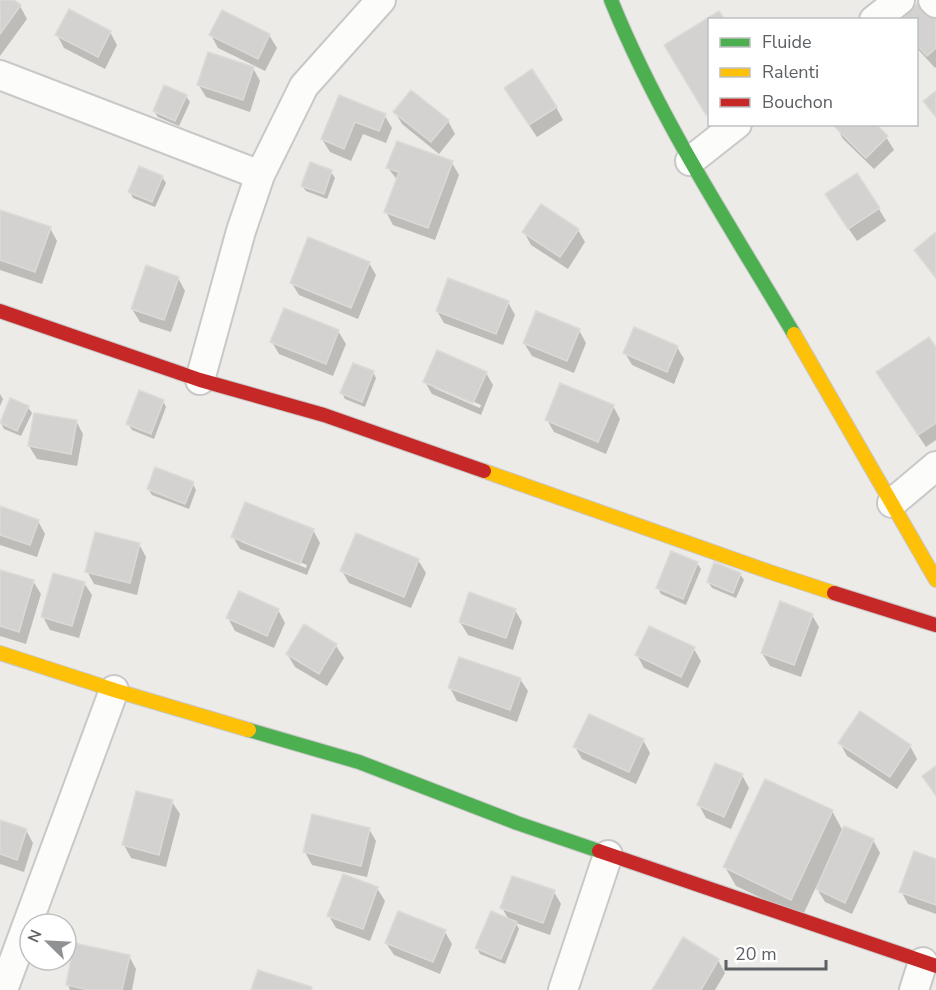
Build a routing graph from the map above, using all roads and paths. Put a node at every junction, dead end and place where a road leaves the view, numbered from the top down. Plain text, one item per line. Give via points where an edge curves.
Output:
1 (381, 0) edge
2 (611, 0) edge
3 (900, 0) edge
4 (877, 18) edge
5 (0, 75) edge
6 (734, 126) edge
7 (690, 161) junction
8 (260, 175) junction
9 (0, 312) edge
10 (200, 380) junction
11 (936, 466) edge
12 (892, 503) junction
13 (936, 580) edge
14 (936, 625) edge
15 (0, 653) edge
16 (114, 690) junction
17 (609, 855) junction
18 (929, 964) edge
19 (3, 990) edge
20 (563, 990) edge
21 (914, 990) edge

1 - 8 street via 304,86
2 - 7 street via 627,41
3 - 4 street
5 - 8 street
6 - 7 street
7 - 12 street
8 - 10 street
9 - 10 street
10 - 14 street via 324,415 770,572
11 - 12 street
12 - 13 street
15 - 16 street
16 - 17 street via 358,762
16 - 19 street
17 - 18 street
17 - 20 street
18 - 21 street

